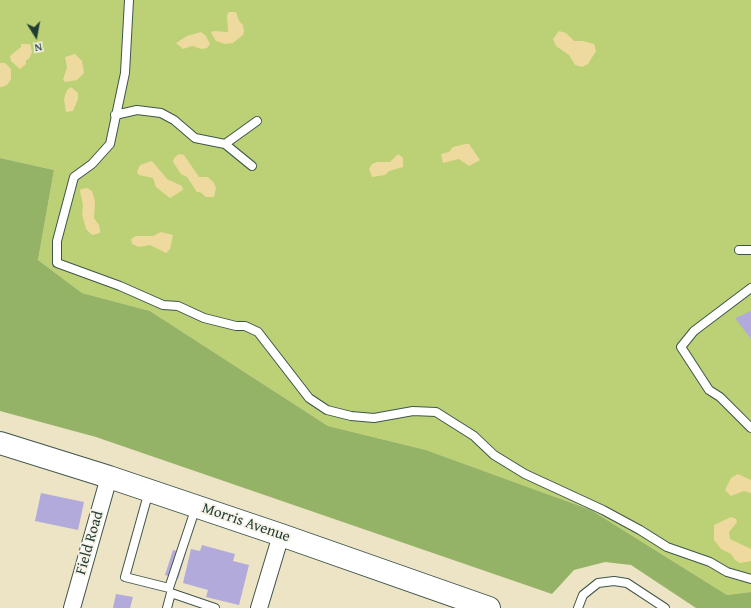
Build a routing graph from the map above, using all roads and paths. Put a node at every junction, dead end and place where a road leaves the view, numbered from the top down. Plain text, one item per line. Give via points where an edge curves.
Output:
1 (129, 0) edge
2 (116, 115) junction
3 (257, 121) dead end
4 (225, 144) junction
5 (252, 166) dead end
6 (739, 250) dead end
7 (751, 250) edge
8 (751, 288) edge
9 (751, 428) edge
10 (0, 443) edge
11 (109, 477) junction
12 (149, 491) junction
13 (196, 506) junction
14 (281, 535) junction
15 (751, 578) edge
16 (170, 591) junction
17 (72, 608) edge
18 (167, 608) edge
19 (215, 608) edge
20 (259, 608) edge
21 (489, 608) edge
22 (578, 608) edge
23 (665, 608) edge

1 - 2 lane via 125,73
2 - 4 lane via 137,110 162,113 195,138
2 - 15 lane via 110,144 92,164 74,177 57,241 57,263 163,305 178,306 204,318 246,326 258,332 309,398 327,410 374,418 413,411 436,412 474,436 494,455 525,474 602,510 667,547 710,562 727,572
3 - 4 lane
4 - 5 lane
6 - 7 lane
8 - 9 lane via 694,331 681,347 709,390 720,397
10 - 11 main road, Morris Avenue
11 - 12 main road, Morris Avenue
11 - 17 street, Field Road
12 - 13 main road, Morris Avenue
12 - 16 lane via 126,578
13 - 14 main road, Morris Avenue
13 - 16 lane
14 - 20 street
14 - 21 main road, Morris Avenue
16 - 18 lane
16 - 19 lane
22 - 23 lane via 583,595 598,583 614,581 627,583

